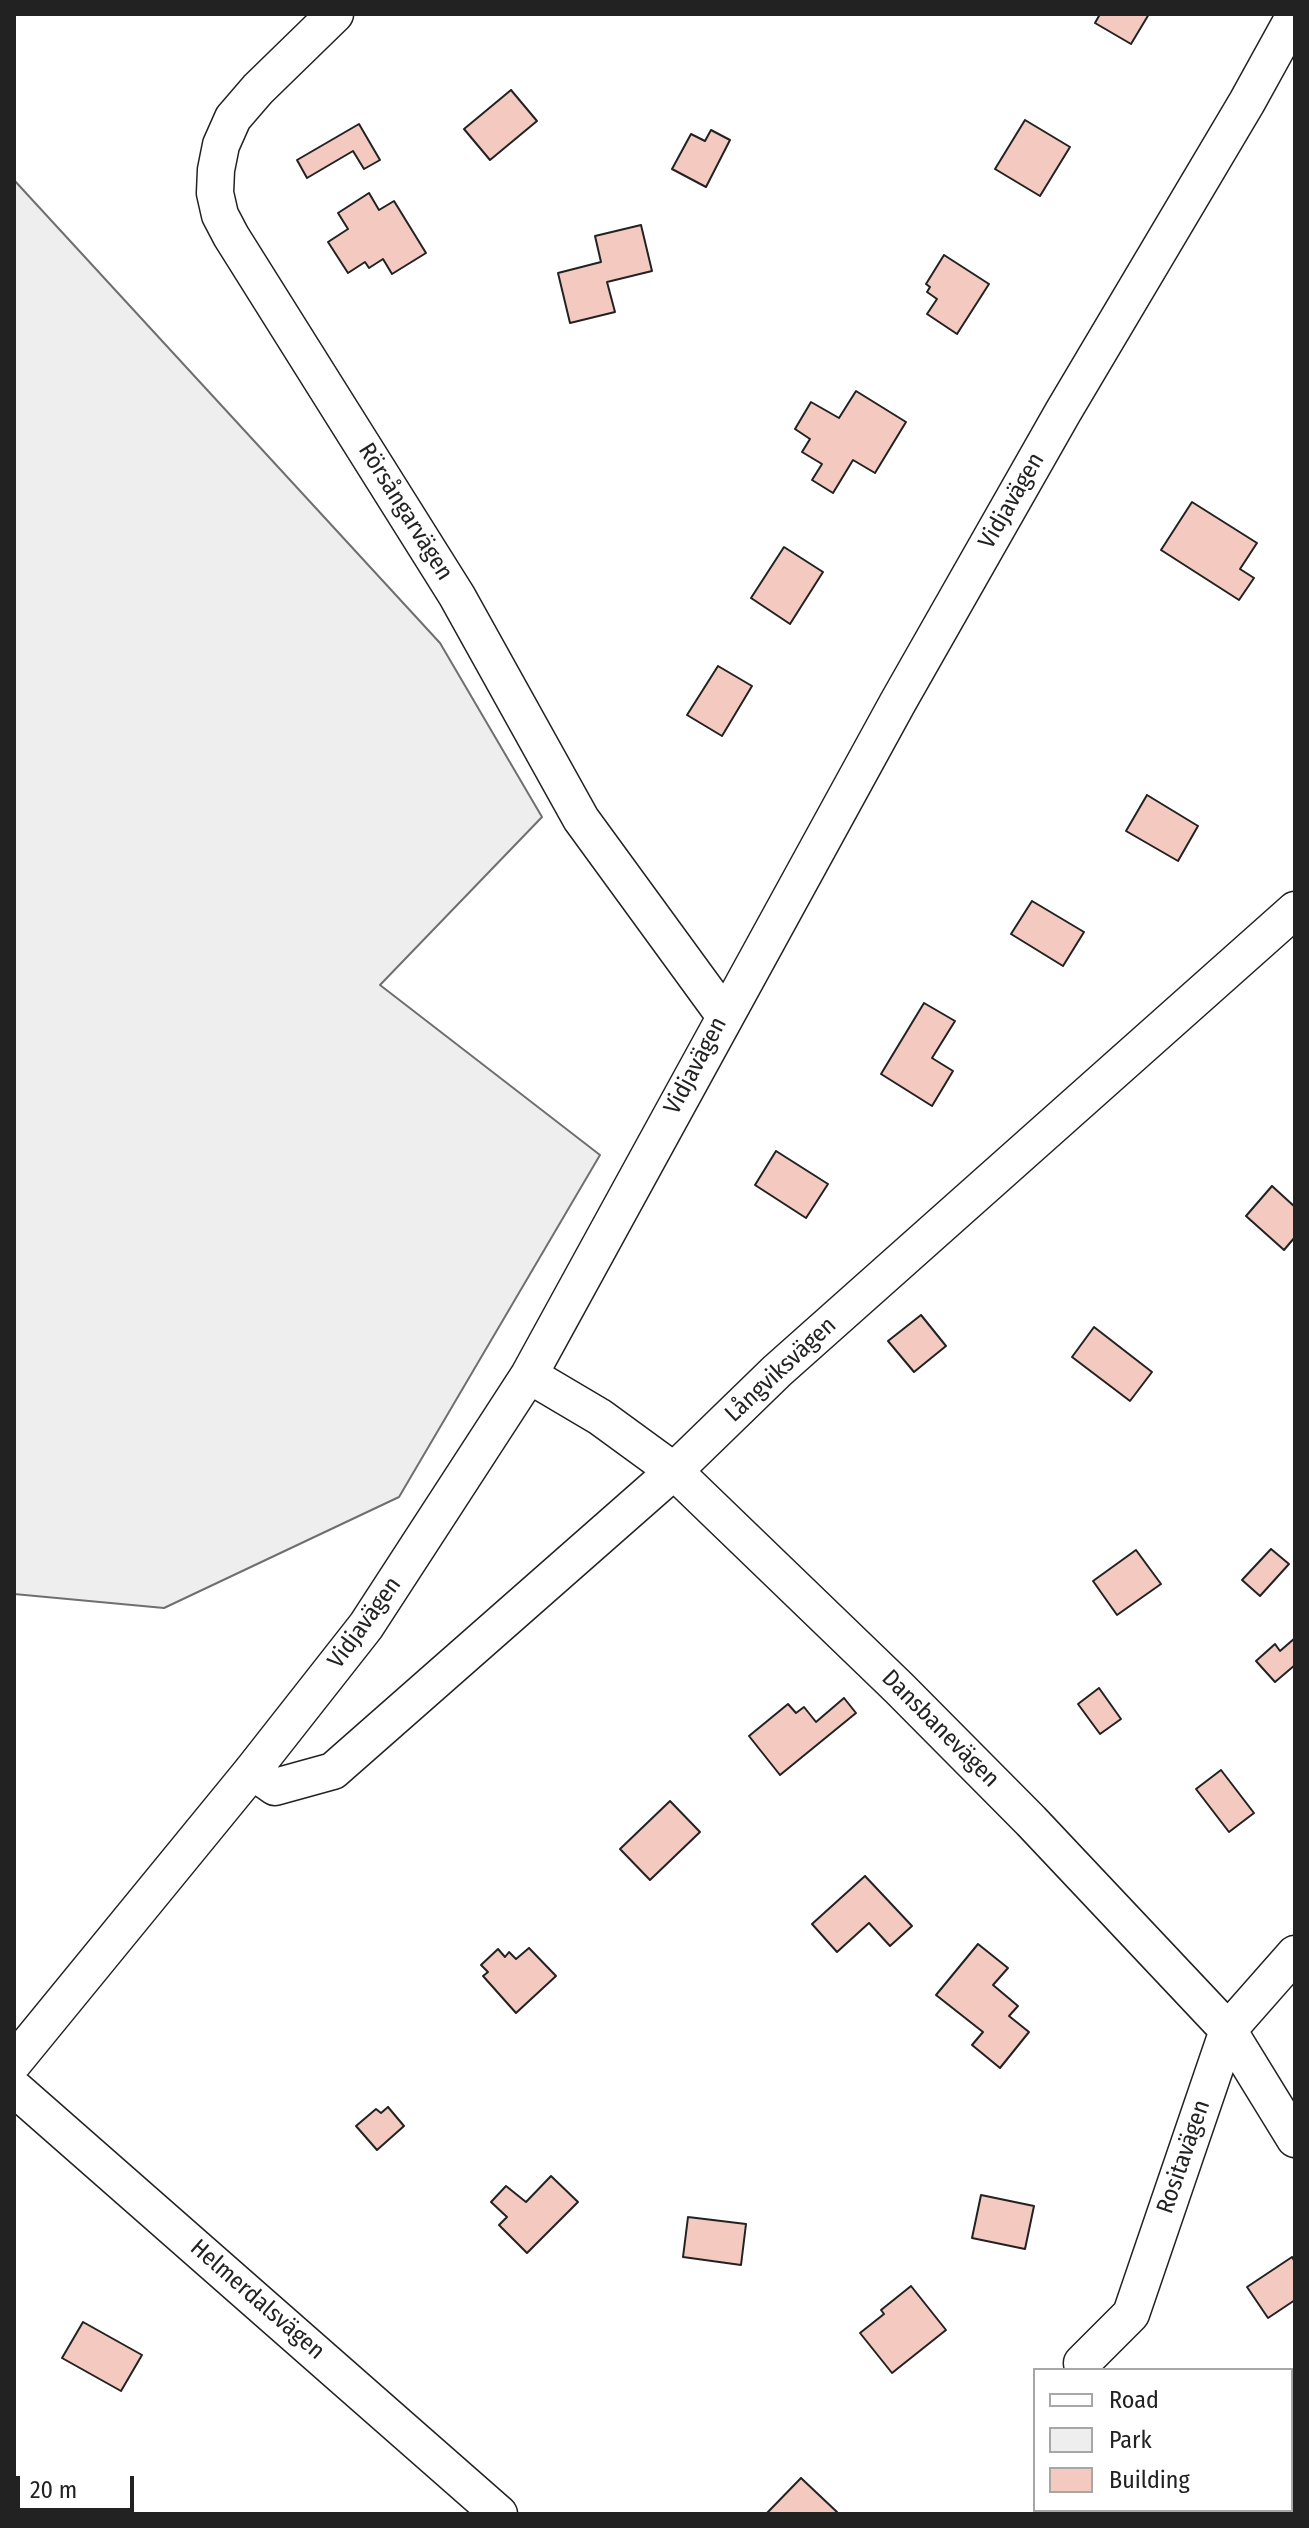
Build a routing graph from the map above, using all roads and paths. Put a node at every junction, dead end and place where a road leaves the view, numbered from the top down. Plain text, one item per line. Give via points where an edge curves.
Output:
1 (335, 14) edge
2 (1295, 15) edge
3 (1295, 910) edge
4 (724, 1015) junction
5 (529, 1375) junction
6 (674, 1471) junction
7 (252, 1771) junction
8 (1295, 1954) edge
9 (1228, 2030) junction
10 (14, 2062) edge
11 (14, 2088) edge
12 (1295, 2139) edge
13 (1082, 2363) dead end
14 (499, 2514) edge

1 - 4 street, Rörsångarvägen via 233,118 216,170 220,215 457,596 581,819
2 - 4 street, Vidjavägen via 1055,426
3 - 6 street, Långviksvägen via 777,1371
4 - 5 street, Vidjavägen
5 - 6 street, Dansbanevägen via 600,1417
5 - 7 street, Vidjavägen via 366,1626
6 - 7 street, Långviksvägen via 333,1771 275,1787
6 - 9 street, Dansbanevägen via 1020,1810
7 - 10 street, Vidjavägen
8 - 9 street, Rositavägen
9 - 12 street, Dansbanevägen
9 - 13 street, Rositavägen via 1131,2314
11 - 14 street, Helmerdalsvägen

